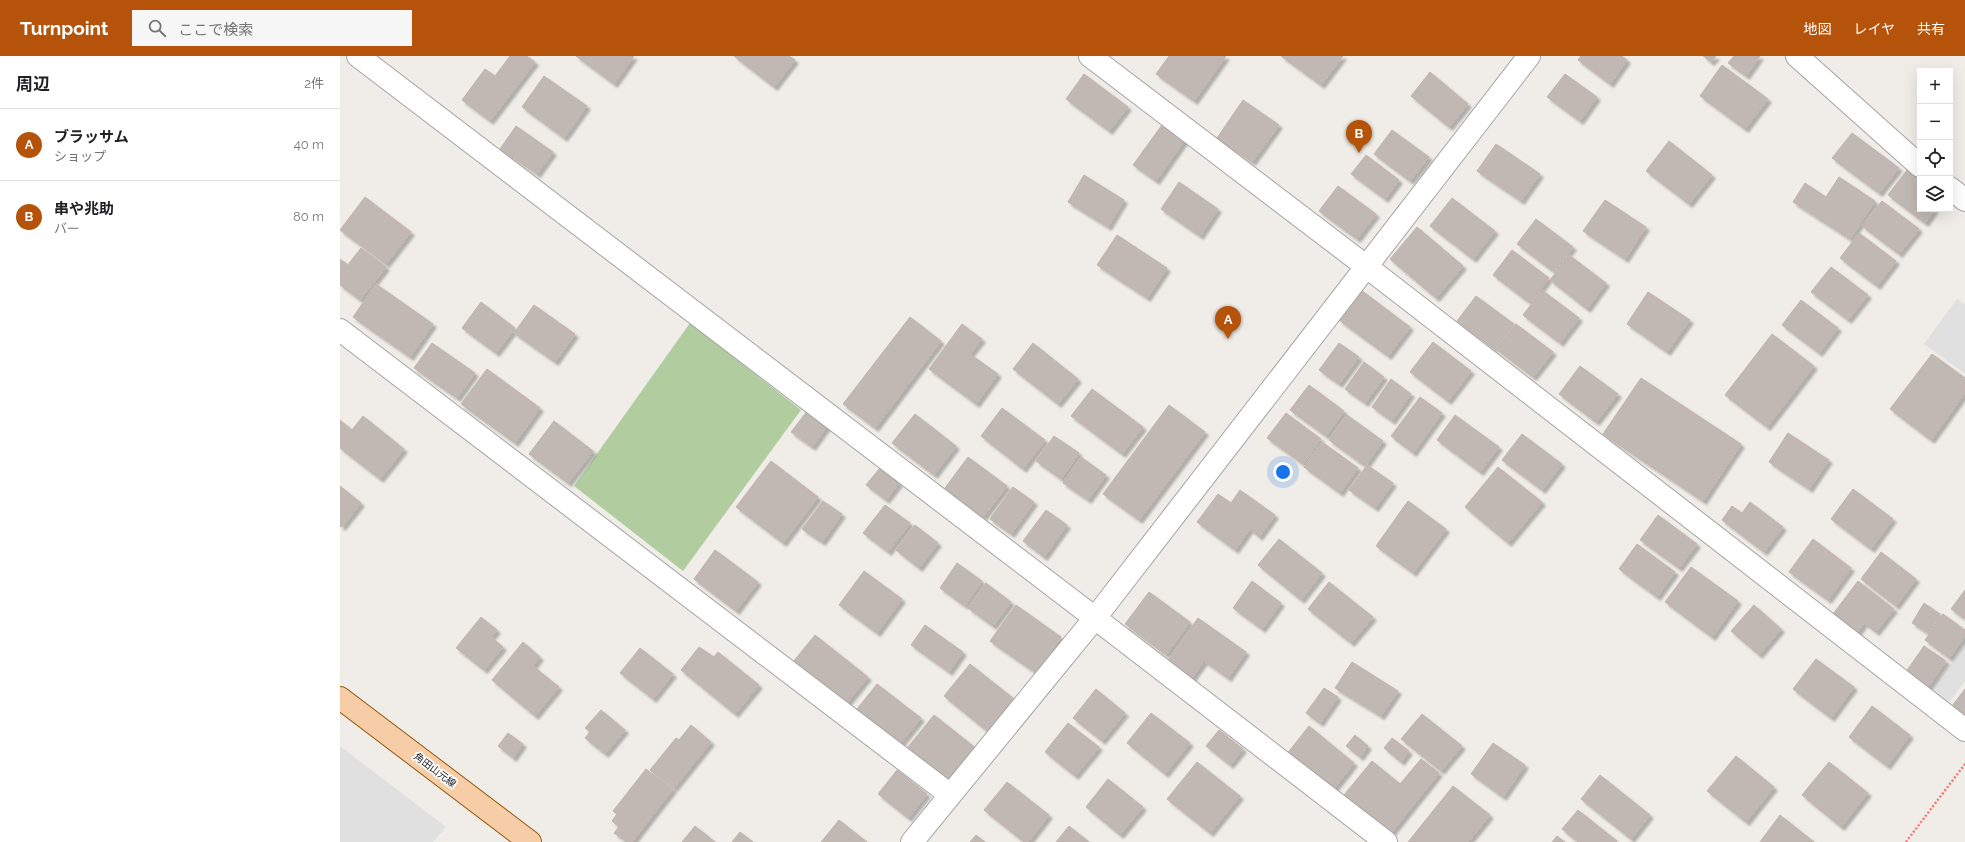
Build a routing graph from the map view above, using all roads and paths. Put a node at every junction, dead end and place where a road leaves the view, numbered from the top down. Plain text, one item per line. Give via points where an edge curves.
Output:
1 (358, 56) edge
2 (1090, 56) edge
3 (1529, 56) edge
4 (1797, 56) edge
5 (1917, 163) edge
6 (1953, 190) edge
7 (1965, 200) edge
8 (1367, 267) junction
9 (340, 330) edge
10 (1095, 618) junction
11 (340, 698) edge
12 (1965, 730) edge
13 (1965, 764) edge
14 (950, 794) junction
15 (530, 842) edge
16 (912, 842) edge
17 (1386, 842) edge
18 (1906, 842) edge

1 - 10 street
2 - 8 street
3 - 8 street
4 - 5 street
6 - 7 street
8 - 10 street
8 - 12 street
9 - 14 street
10 - 14 street
10 - 17 street
11 - 15 main road, 角田山元線
13 - 18 path
14 - 16 street

